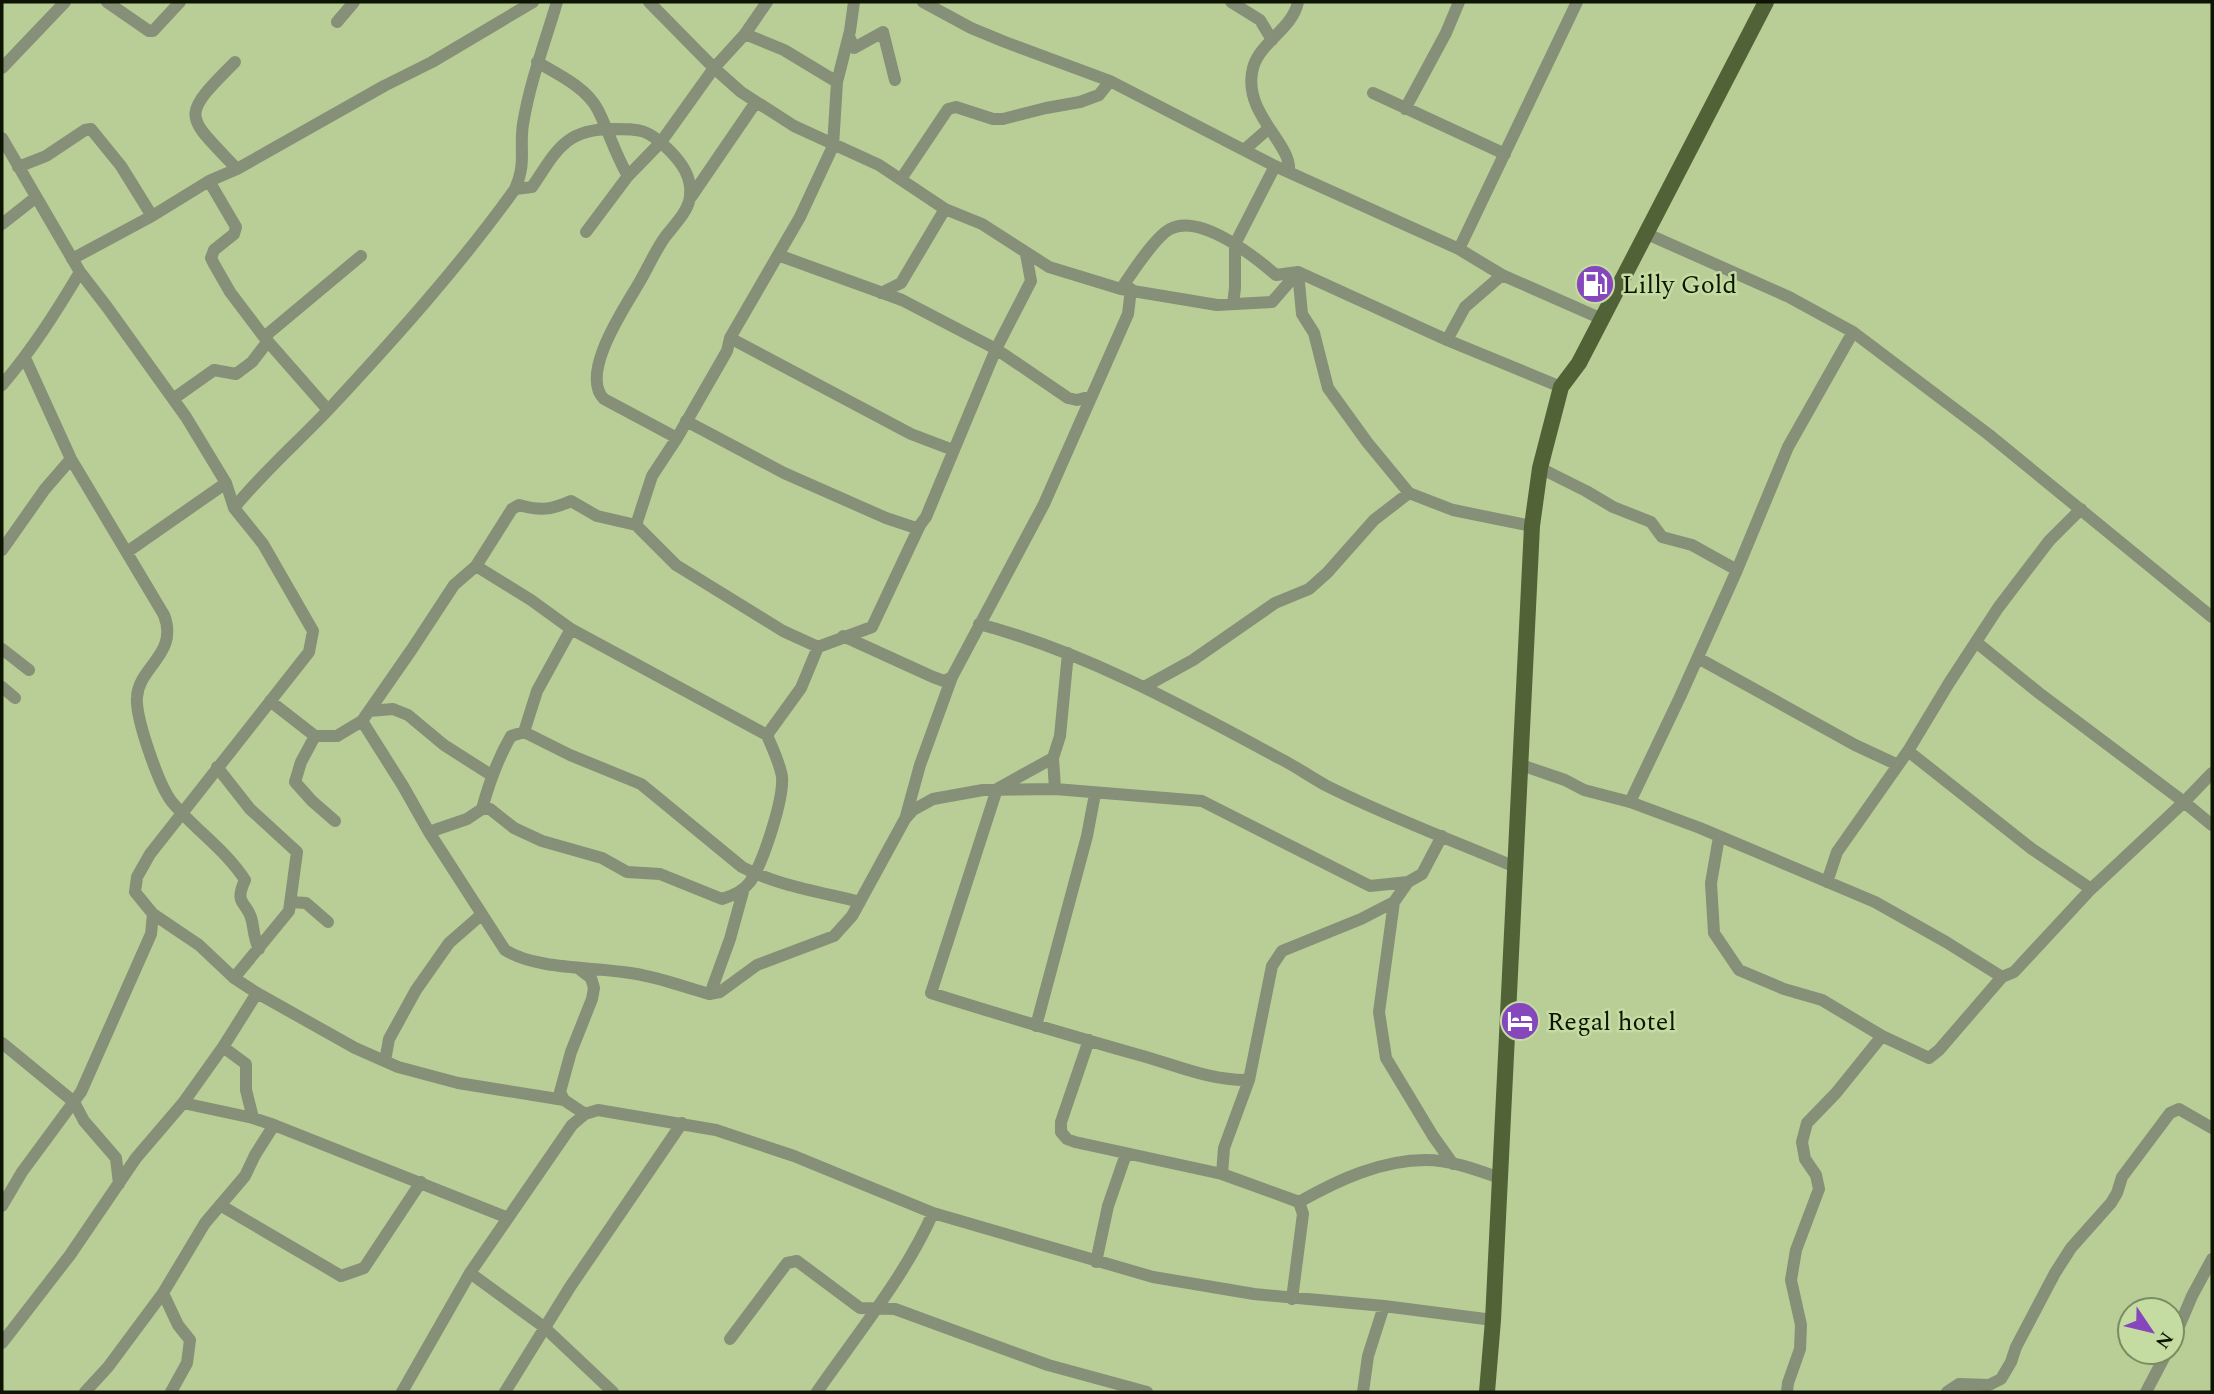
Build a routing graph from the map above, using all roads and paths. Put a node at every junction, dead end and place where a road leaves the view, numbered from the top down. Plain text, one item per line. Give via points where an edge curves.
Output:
1 (65, 2) edge
2 (107, 2) edge
3 (180, 2) edge
4 (354, 2) edge
5 (533, 2) edge
6 (557, 2) edge
7 (649, 2) edge
8 (767, 2) edge
9 (854, 2) edge
10 (923, 2) edge
11 (1231, 2) edge
12 (1298, 2) edge
13 (1459, 2) edge
14 (1577, 2) edge
15 (1766, 2) edge
16 (515, 5) edge
17 (337, 22) dead end
18 (745, 34) junction
19 (849, 36) junction
20 (1272, 40) junction
21 (235, 62) dead end
22 (537, 62) junction
23 (2, 68) edge
24 (714, 68) junction
25 (895, 80) dead end
26 (1110, 81) junction
27 (837, 82) junction
28 (1373, 93) dead end
29 (756, 102) junction
30 (1405, 109) junction
31 (605, 129) junction
32 (1268, 129) junction
33 (2, 138) edge
34 (661, 142) junction
35 (833, 146) junction
36 (1244, 150) junction
37 (1505, 154) junction
38 (1275, 166) junction
39 (18, 167) junction
40 (237, 169) junction
41 (1289, 172) junction
42 (628, 176) junction
43 (901, 179) junction
44 (209, 181) junction
45 (515, 189) junction
46 (35, 198) junction
47 (690, 198) junction
48 (945, 209) junction
49 (152, 216) junction
50 (2, 224) edge
51 (586, 232) dead end
52 (1645, 233) junction
53 (1235, 244) junction
54 (1459, 249) junction
55 (1026, 254) junction
56 (778, 255) junction
57 (361, 256) dead end
58 (72, 259) junction
59 (1049, 267) junction
60 (79, 272) junction
61 (1298, 272) junction
62 (1502, 275) junction
63 (1031, 281) junction
64 (901, 283) junction
65 (1126, 289) junction
66 (881, 293) junction
67 (902, 300) junction
68 (1233, 304) junction
69 (1602, 319) junction
70 (1853, 332) junction
71 (730, 338) junction
72 (266, 339) junction
73 (1447, 340) junction
74 (996, 349) junction
75 (25, 358) junction
76 (2, 385) edge
77 (1561, 387) junction
78 (1092, 396) junction
79 (173, 398) junction
80 (328, 410) junction
81 (686, 421) junction
82 (677, 438) junction
83 (953, 450) junction
84 (71, 459) junction
85 (1540, 468) junction
86 (226, 483) junction
87 (1409, 493) junction
88 (234, 508) junction
89 (2081, 509) junction
90 (636, 525) junction
91 (920, 525) junction
92 (1532, 526) junction
93 (2, 550) edge
94 (127, 552) junction
95 (476, 566) junction
96 (1737, 570) junction
97 (2212, 617) edge
98 (979, 624) junction
99 (872, 627) junction
100 (571, 629) junction
101 (843, 636) junction
102 (1976, 642) junction
103 (818, 647) junction
104 (2, 649) edge
105 (876, 650) junction
106 (1068, 653) junction
107 (1698, 658) junction
108 (29, 670) dead end
109 (952, 677) junction
110 (2, 687) edge
111 (1144, 687) junction
112 (15, 698) dead end
113 (270, 701) junction
114 (366, 716) junction
115 (524, 732) junction
116 (767, 735) junction
117 (316, 736) junction
118 (1908, 751) junction
119 (1053, 758) junction
120 (1521, 765) junction
121 (1898, 765) junction
122 (216, 767) junction
123 (2212, 773) edge
124 (491, 775) junction
125 (997, 789) junction
126 (1055, 789) junction
127 (1096, 794) junction
128 (1630, 802) junction
129 (2184, 802) junction
130 (481, 810) junction
131 (182, 812) junction
132 (905, 819) junction
133 (335, 821) dead end
134 (2212, 825) edge
135 (429, 832) junction
136 (1442, 836) junction
137 (1719, 837) junction
138 (1515, 867) junction
139 (755, 873) junction
140 (1408, 882) junction
141 (1827, 882) junction
142 (744, 888) junction
143 (2091, 889) junction
144 (291, 902) junction
145 (860, 902) junction
146 (1394, 902) junction
147 (153, 914) junction
148 (481, 915) junction
149 (328, 922) dead end
150 (258, 949) junction
151 (578, 968) junction
152 (2002, 977) junction
153 (234, 978) junction
154 (257, 993) junction
155 (710, 994) junction
156 (1035, 1026) junction
157 (1882, 1036) junction
158 (1089, 1040) junction
159 (2, 1043) edge
160 (223, 1047) junction
161 (386, 1062) junction
162 (1249, 1080) junction
163 (564, 1100) junction
164 (74, 1102) junction
165 (183, 1103) junction
166 (585, 1114) junction
167 (253, 1118) junction
168 (682, 1123) junction
169 (274, 1125) junction
170 (2212, 1128) edge
171 (1126, 1154) junction
172 (1453, 1164) junction
173 (1222, 1174) junction
174 (1500, 1178) junction
175 (421, 1182) junction
176 (119, 1184) junction
177 (1299, 1202) junction
178 (220, 1205) junction
179 (2, 1206) edge
180 (933, 1213) junction
181 (508, 1218) junction
182 (2212, 1259) edge
183 (1096, 1262) junction
184 (470, 1273) junction
185 (163, 1293) junction
186 (1292, 1299) junction
187 (1384, 1306) junction
188 (876, 1308) junction
189 (2186, 1310) edge
190 (1493, 1320) junction
191 (544, 1327) junction
192 (730, 1339) dead end
193 (2, 1343) edge
194 (2160, 1366) edge
195 (85, 1392) edge
196 (171, 1392) edge
197 (402, 1392) edge
198 (505, 1392) edge
199 (613, 1392) edge
200 (817, 1392) edge
201 (1147, 1392) edge
202 (1363, 1392) edge
203 (1487, 1392) edge
204 (1787, 1392) edge
205 (1947, 1392) edge
206 (2146, 1392) edge

1 - 23 street
2 - 3 street via 149,31
4 - 17 street
5 - 16 street
6 - 22 street
7 - 24 street
8 - 18 street
9 - 19 street
10 - 26 street via 994,37
11 - 20 street via 1260,20
12 - 20 street via 1292,18
13 - 30 street
14 - 37 street
15 - 52 main road
16 - 40 street via 432,62
18 - 24 street
18 - 27 street via 784,50
19 - 25 street via 854,48 883,32
19 - 27 street
20 - 32 street via 1254,63 1251,75 1258,110
21 - 40 street via 201,97 194,118
22 - 31 street via 576,86 597,107
22 - 45 street via 523,127 523,165
24 - 29 street
24 - 34 street
26 - 36 street
26 - 43 street via 1099,95 1080,103 1003,119 948,108
27 - 35 street
28 - 30 street
29 - 35 street
29 - 47 street
30 - 37 street
31 - 34 street via 639,128
31 - 42 street
31 - 45 street via 576,134 561,145 532,187
32 - 36 street
32 - 41 street via 1289,160
33 - 39 street
34 - 42 street
34 - 47 street via 684,167
35 - 43 street
35 - 56 street
36 - 38 street
37 - 54 street
38 - 41 street
38 - 53 street
39 - 46 street
39 - 49 street via 91,130 121,166
40 - 44 street
41 - 54 street
42 - 51 street
43 - 48 street
44 - 49 street
44 - 72 street via 236,227 212,258 230,292
45 - 80 street via 415,316
46 - 50 street
46 - 58 street
47 - 82 street via 610,335 599,362 597,386 604,399
48 - 55 street via 982,224
48 - 64 street
49 - 58 street
52 - 69 main road
52 - 70 street via 1790,297
53 - 61 street via 1276,275
53 - 65 street via 1187,225 1169,230
53 - 68 street
54 - 62 street
55 - 59 street
55 - 63 street
56 - 66 street
56 - 71 street
57 - 72 street
58 - 60 street
59 - 63 street
59 - 65 street
60 - 75 street
60 - 79 street
61 - 68 street via 1272,302
61 - 73 street
61 - 87 street via 1302,314 1314,333 1328,388
62 - 69 street
62 - 73 street via 1465,307
63 - 74 street
64 - 66 street
64 - 67 street
65 - 68 street
65 - 78 street via 1128,314
66 - 67 street
67 - 74 street
69 - 77 main road
70 - 89 street
70 - 96 street via 1788,447
71 - 81 street
71 - 83 street via 911,433
72 - 79 street via 252,362 236,373 214,370
72 - 80 street
73 - 77 street
74 - 78 street via 1068,398
74 - 83 street
75 - 76 street
75 - 84 street
77 - 85 main road
78 - 98 street via 1044,504
79 - 86 street
80 - 88 street
81 - 82 street
81 - 91 street via 797,479 908,527
82 - 90 street via 652,476
83 - 91 street
84 - 93 street
84 - 94 street
85 - 92 main road
85 - 96 street via 1651,522 1661,536 1692,545
86 - 88 street
86 - 94 street
87 - 92 street via 1454,510
87 - 111 street via 1374,520 1309,589 1275,603 1193,660
88 - 113 street via 263,544 313,631 309,652
89 - 97 street
89 - 102 street via 2049,541
90 - 95 street via 597,516 571,501 538,510 519,505
90 - 103 street via 676,565 783,631
91 - 99 street
92 - 120 main road
94 - 131 street via 168,628 167,641 139,689 138,712 170,800
95 - 100 street
95 - 114 street via 454,585
96 - 107 street
98 - 106 street
98 - 109 street
99 - 101 street
99 - 105 street
100 - 115 street via 537,691
100 - 116 street
101 - 103 street
101 - 105 street
102 - 118 street
102 - 129 street
103 - 116 street via 801,688
104 - 108 street
105 - 109 street via 944,681
106 - 111 street
106 - 119 street via 1060,736
107 - 121 street
107 - 128 street
109 - 132 street
110 - 112 street
111 - 136 street via 1324,784
113 - 117 street
113 - 122 street
114 - 117 street via 337,736
114 - 124 street via 393,709 408,715
114 - 135 street
115 - 124 street via 511,736
115 - 139 street via 641,783
116 - 139 street via 782,776 781,791
117 - 133 street via 295,782
118 - 121 street
118 - 143 street via 2032,849
119 - 125 street
119 - 126 street
120 - 128 street
120 - 138 main road
121 - 141 street via 1837,852
122 - 131 street
122 - 144 street via 250,809 297,852
123 - 129 street
124 - 130 street
125 - 126 street
125 - 132 street via 933,799
125 - 156 street via 931,992
126 - 127 street
127 - 140 street via 1202,801 1370,886
127 - 156 street
128 - 137 street
129 - 134 street
129 - 143 street
130 - 135 street
130 - 142 street via 490,809 514,828 542,841 602,858 627,872 660,874 722,899
131 - 147 street via 137,877 135,892
131 - 150 street via 212,839 245,880 241,904 252,918
132 - 145 street
135 - 148 street
136 - 138 street
136 - 140 street via 1422,874
137 - 141 street
137 - 157 street via 1711,883 1714,933 1739,970 1822,1000
138 - 174 main road
139 - 142 street
139 - 145 street
140 - 146 street
141 - 152 street via 1906,918
142 - 155 street
143 - 152 street via 2014,972
144 - 149 street via 306,903
144 - 150 street via 289,911
145 - 155 street via 834,936 757,965 720,992
146 - 162 street via 1282,951 1272,967
146 - 172 street via 1379,1012 1386,1058
147 - 153 street via 199,945
147 - 164 street via 151,934 133,977
148 - 151 street via 497,941 513,955
148 - 161 street via 449,943 416,990 389,1039
150 - 153 street
151 - 155 street via 634,974
151 - 163 street via 591,978 594,988 560,1092
152 - 157 street via 1928,1058
153 - 154 street
154 - 160 street
154 - 161 street
156 - 158 street
157 - 204 street via 1807,1123 1801,1142 1818,1189 1796,1250 1791,1280 1801,1325 1800,1349
158 - 162 street via 1215,1079
158 - 171 street via 1061,1132 1075,1142
159 - 164 street
160 - 165 street
160 - 167 street via 246,1064
161 - 163 street via 458,1083
162 - 173 street via 1224,1148
163 - 166 street
164 - 176 street via 116,1158
164 - 179 street
165 - 167 street
165 - 176 street
166 - 168 street via 597,1110
166 - 181 street via 572,1125
167 - 169 street
168 - 180 street via 794,1156
168 - 191 street
169 - 175 street
169 - 178 street via 245,1176
170 - 205 street via 2179,1109 2170,1113 2122,1177 2112,1203 2055,1273 2001,1379 1989,1385 1959,1384
171 - 173 street
171 - 183 street
172 - 174 street
172 - 177 street via 1427,1160 1389,1164 1330,1185
173 - 177 street
174 - 190 main road
175 - 178 street via 364,1268 341,1276
175 - 181 street
176 - 193 street
177 - 186 street via 1303,1214
178 - 185 street
180 - 183 street
180 - 188 street
181 - 184 street
182 - 189 street
183 - 186 street via 1153,1277
184 - 191 street
184 - 197 street
185 - 195 street
185 - 196 street via 190,1340 187,1363
186 - 187 street
187 - 190 street
187 - 202 street via 1368,1356
188 - 192 street via 860,1308 792,1260
188 - 200 street
188 - 201 street via 895,1309 1048,1365
190 - 203 main road
191 - 198 street
191 - 199 street
194 - 206 street

